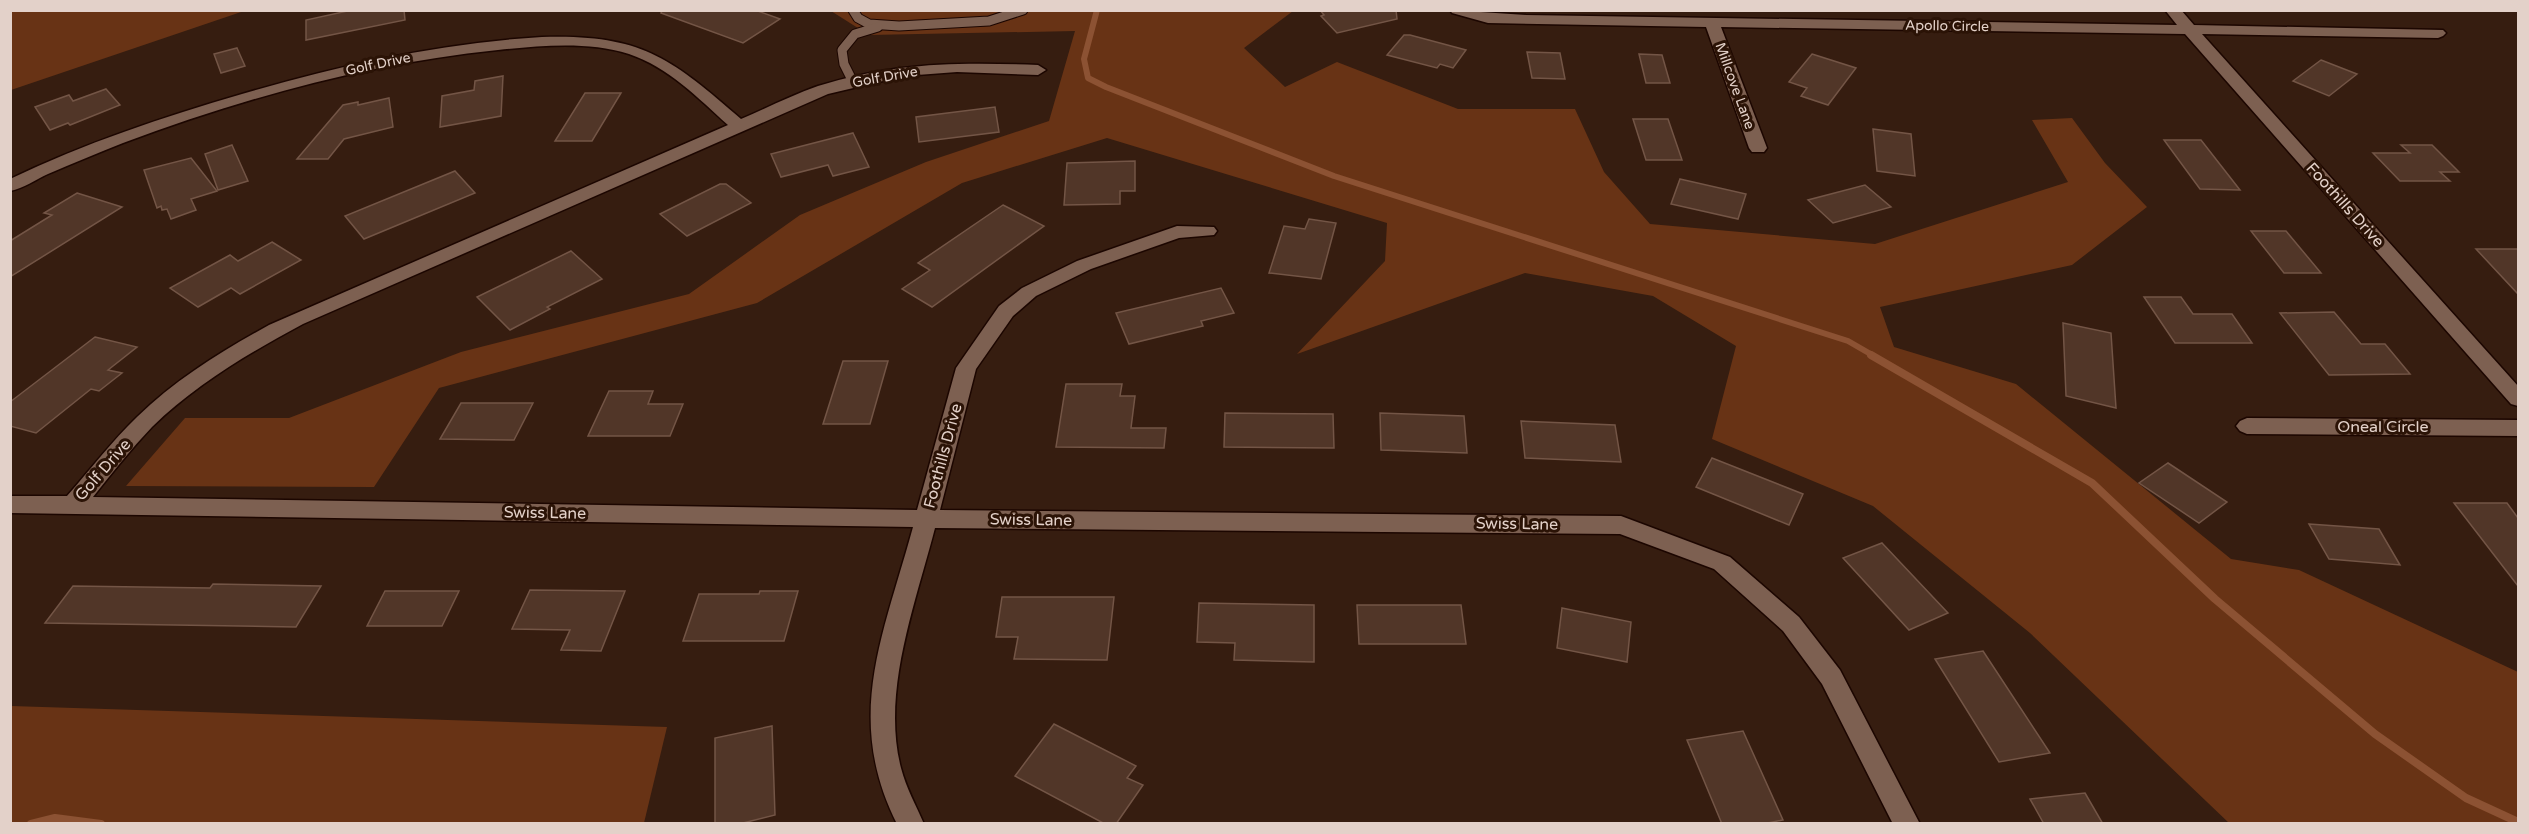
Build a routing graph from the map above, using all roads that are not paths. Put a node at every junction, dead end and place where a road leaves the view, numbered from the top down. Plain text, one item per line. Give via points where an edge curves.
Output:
1 (853, 10) edge
2 (1023, 10) edge
3 (1457, 10) edge
4 (2172, 10) edge
5 (1712, 23) junction
6 (882, 26) junction
7 (2189, 30) junction
8 (2438, 33) dead end
9 (1038, 70) dead end
10 (853, 82) junction
11 (739, 126) junction
12 (1758, 148) dead end
13 (10, 186) edge
14 (1208, 231) dead end
15 (2518, 399) edge
16 (2247, 426) dead end
17 (2518, 428) edge
18 (10, 504) edge
19 (73, 505) junction
20 (925, 519) junction
21 (911, 824) edge
22 (1906, 824) edge

1 - 6 lane via 858,18
2 - 6 lane via 988,21
3 - 5 street, Apollo Circle via 1516,20
4 - 7 street, Foothills Drive
5 - 7 street, Apollo Circle
5 - 12 street, Millcove Lane
6 - 10 lane via 855,34 842,50
7 - 8 street, Apollo Circle
7 - 15 street, Foothills Drive
9 - 10 street, Golf Drive via 957,67 904,71
10 - 11 street, Golf Drive via 823,90
11 - 13 street, Golf Drive via 678,74 635,51 573,41 516,43 408,58 283,87 132,135
11 - 19 street, Golf Drive via 264,336 200,377 147,421
14 - 20 street, Foothills Drive via 1177,231 1084,265 1029,292 1006,310 966,368
16 - 17 street, Oneal Circle
18 - 19 street, Swiss Lane
19 - 20 street, Swiss Lane
20 - 21 street, Foothills Drive via 880,710 888,770
20 - 22 street, Swiss Lane via 1621,525 1722,563 1791,624 1831,677

